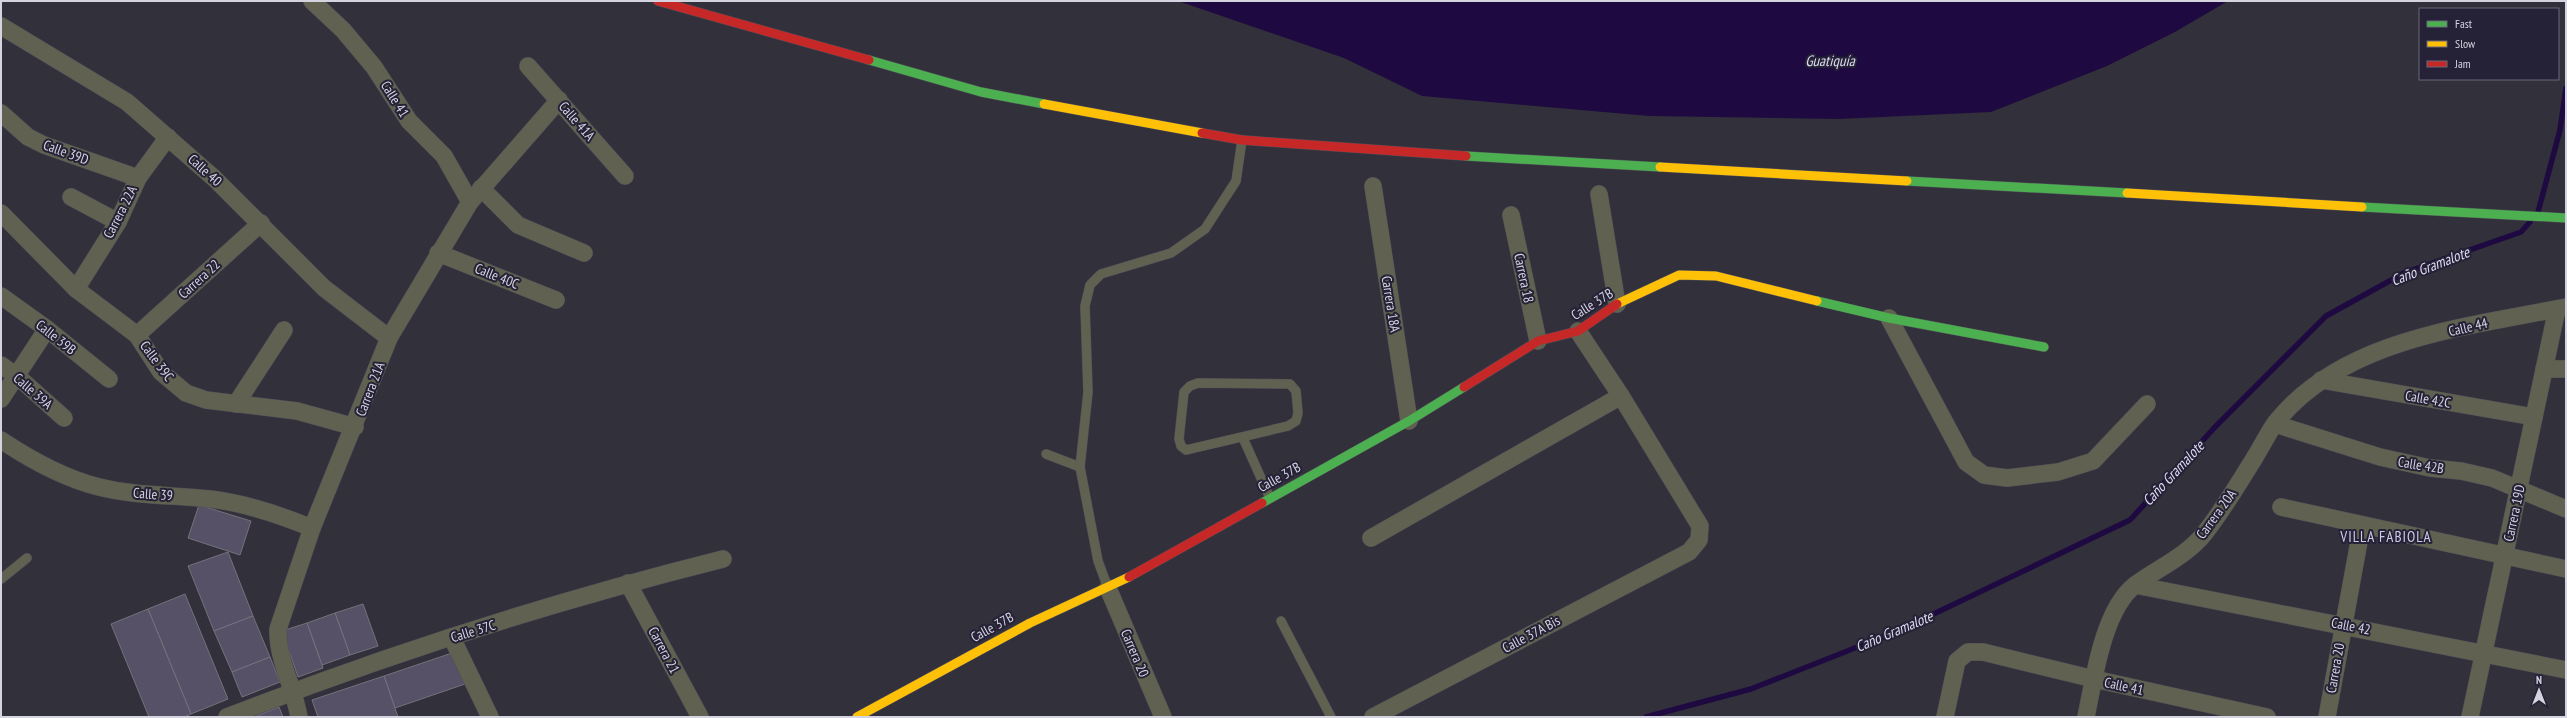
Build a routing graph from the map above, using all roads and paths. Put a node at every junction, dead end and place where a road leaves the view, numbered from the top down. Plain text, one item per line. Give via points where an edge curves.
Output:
1 (312, 1) edge
2 (658, 1) edge
3 (1, 26) edge
4 (528, 66) dead end
5 (559, 100) junction
6 (1, 113) edge
7 (168, 137) junction
8 (1242, 140) junction
9 (625, 176) dead end
10 (138, 178) junction
11 (1373, 186) dead end
12 (481, 188) junction
13 (1598, 194) dead end
14 (71, 197) dead end
15 (470, 202) junction
16 (1, 213) edge
17 (1511, 215) dead end
18 (2566, 218) edge
19 (118, 222) junction
20 (261, 223) junction
21 (438, 253) junction
22 (584, 253) dead end
23 (76, 289) junction
24 (1, 296) edge
25 (556, 300) dead end
26 (1617, 304) junction
27 (2562, 308) edge
28 (1889, 318) junction
29 (47, 329) junction
30 (284, 330) dead end
31 (1578, 331) junction
32 (137, 335) junction
33 (389, 338) junction
34 (1538, 341) junction
35 (2044, 347) dead end
36 (2373, 354) joint
37 (1, 365) edge
38 (2544, 369) junction
39 (2566, 369) edge
40 (18, 376) junction
41 (108, 379) dead end
42 (2322, 380) junction
43 (1621, 396) junction
44 (1, 399) edge
45 (236, 404) junction
46 (2147, 404) dead end
47 (2534, 417) junction
48 (64, 418) dead end
49 (1409, 421) junction
50 (2275, 424) junction
51 (355, 427) junction
52 (1243, 438) junction
53 (1, 440) edge
54 (1046, 454) dead end
55 (1080, 467) junction
56 (2519, 490) junction
57 (1270, 498) junction
58 (2281, 507) dead end
59 (2566, 509) edge
60 (2362, 525) junction
61 (312, 528) junction
62 (1371, 538) dead end
63 (2504, 556) junction
64 (27, 558) dead end
65 (723, 559) dead end
66 (2566, 569) edge
67 (1, 579) edge
68 (628, 583) junction
69 (2135, 585) junction
70 (1108, 588) junction
71 (1281, 621) dead end
72 (2343, 625) junction
73 (452, 638) junction
74 (2484, 652) junction
75 (2566, 670) edge
76 (2094, 679) junction
77 (292, 691) junction
78 (227, 717) edge
79 (299, 717) edge
80 (490, 717) edge
81 (700, 717) edge
82 (857, 717) edge
83 (1163, 717) edge
84 (1331, 717) edge
85 (1373, 717) edge
86 (1945, 717) edge
87 (2086, 717) edge
88 (2267, 717) edge
89 (2327, 717) edge
90 (2470, 717) edge

1 - 15 street, Calle 41 via 343,30 374,67 409,120 444,156
2 - 8 street via 981,92
3 - 7 street, Calle 40 via 121,98
4 - 5 street, Calle 41A
5 - 9 street, Calle 41A
5 - 12 street, Carrera 21A
6 - 10 street, Calle 39D via 28,137 44,145
7 - 10 street, Carrera 22A
7 - 20 street, Calle 40
8 - 18 street via 1499,159
8 - 55 lane via 1236,181 1205,229 1171,253 1102,274 1090,285 1085,306 1088,392
10 - 19 street, Carrera 22A
11 - 49 street, Carrera 18A
12 - 15 street, Carrera 21A
12 - 22 street via 518,225
13 - 26 street
14 - 19 street
15 - 21 street, Carrera 21A
16 - 23 street, Calle 39C
17 - 34 street, Carrera 18
19 - 23 street, Carrera 22A
20 - 32 street, Carrera 22
20 - 33 street, Calle 40 via 324,288
21 - 25 street, Calle 40C
21 - 33 street, Carrera 21A
23 - 32 street, Calle 39C
24 - 29 street, Calle 39B
26 - 28 street, Calle 37B via 1679,275 1716,276
26 - 31 street, Calle 37B
27 - 36 street, Calle 44 via 2454,330
27 - 38 street, Carrera 19D
28 - 35 street, Calle 37B
28 - 46 street via 1966,462 1984,476 2007,478 2058,472 2093,461
29 - 40 street
29 - 41 street, Calle 39B
30 - 45 street
31 - 34 street, Calle 37B
31 - 43 street
32 - 45 street, Calle 39C via 161,372 177,387 201,398
33 - 51 street, Carrera 21A
34 - 49 street, Calle 37B
36 - 42 street, Carrera 20A
37 - 40 street, Calle 39A
38 - 39 street
38 - 47 street, Carrera 19D
40 - 44 street
40 - 48 street, Calle 39A
42 - 47 street, Calle 42C
42 - 50 street, Carrera 20A via 2292,405
43 - 62 street
43 - 85 street, Calle 37A Bis via 1700,526 1699,540 1689,552
45 - 51 street, Calle 39C via 297,411
47 - 56 street, Carrera 19D
49 - 57 street, Calle 37B
50 - 56 street, Calle 42B via 2380,457 2430,468 2476,474
50 - 69 street, Carrera 20A via 2203,535 2180,557
51 - 61 street, Carrera 21A
52 - 52 lane via 1288,426 1296,421 1298,414 1294,386 1198,383 1184,392 1179,439 1181,446 1186,450
52 - 57 lane
53 - 61 street, Calle 39 via 58,473 98,487 139,494 186,496 238,504 282,516
54 - 55 lane
55 - 70 lane via 1098,562
56 - 59 street, Calle 42B
56 - 63 street, Carrera 19D
57 - 70 street, Calle 37B
58 - 60 street
60 - 63 street
60 - 72 street, Carrera 20
61 - 77 street, Carrera 21A via 278,628 277,646
63 - 66 street
63 - 74 street, Carrera 19D
64 - 67 lane
65 - 68 street, Calle 37C
68 - 73 street, Calle 37C
68 - 81 street, Carrera 21
69 - 72 street, Calle 42
69 - 76 street, Carrera 20A via 2120,600 2108,628
70 - 82 street, Calle 37B via 1030,622
70 - 83 street, Carrera 20
71 - 84 lane
72 - 74 street, Calle 42
72 - 89 street, Carrera 20
73 - 77 street, Calle 37C
73 - 80 street
74 - 75 street, Calle 42
74 - 90 street, Carrera 19D
76 - 86 street, Calle 41 via 1983,652 1968,652 1957,661
76 - 87 street, Carrera 20A
76 - 88 street, Calle 41
77 - 78 street, Calle 37C
77 - 79 street, Carrera 21A

